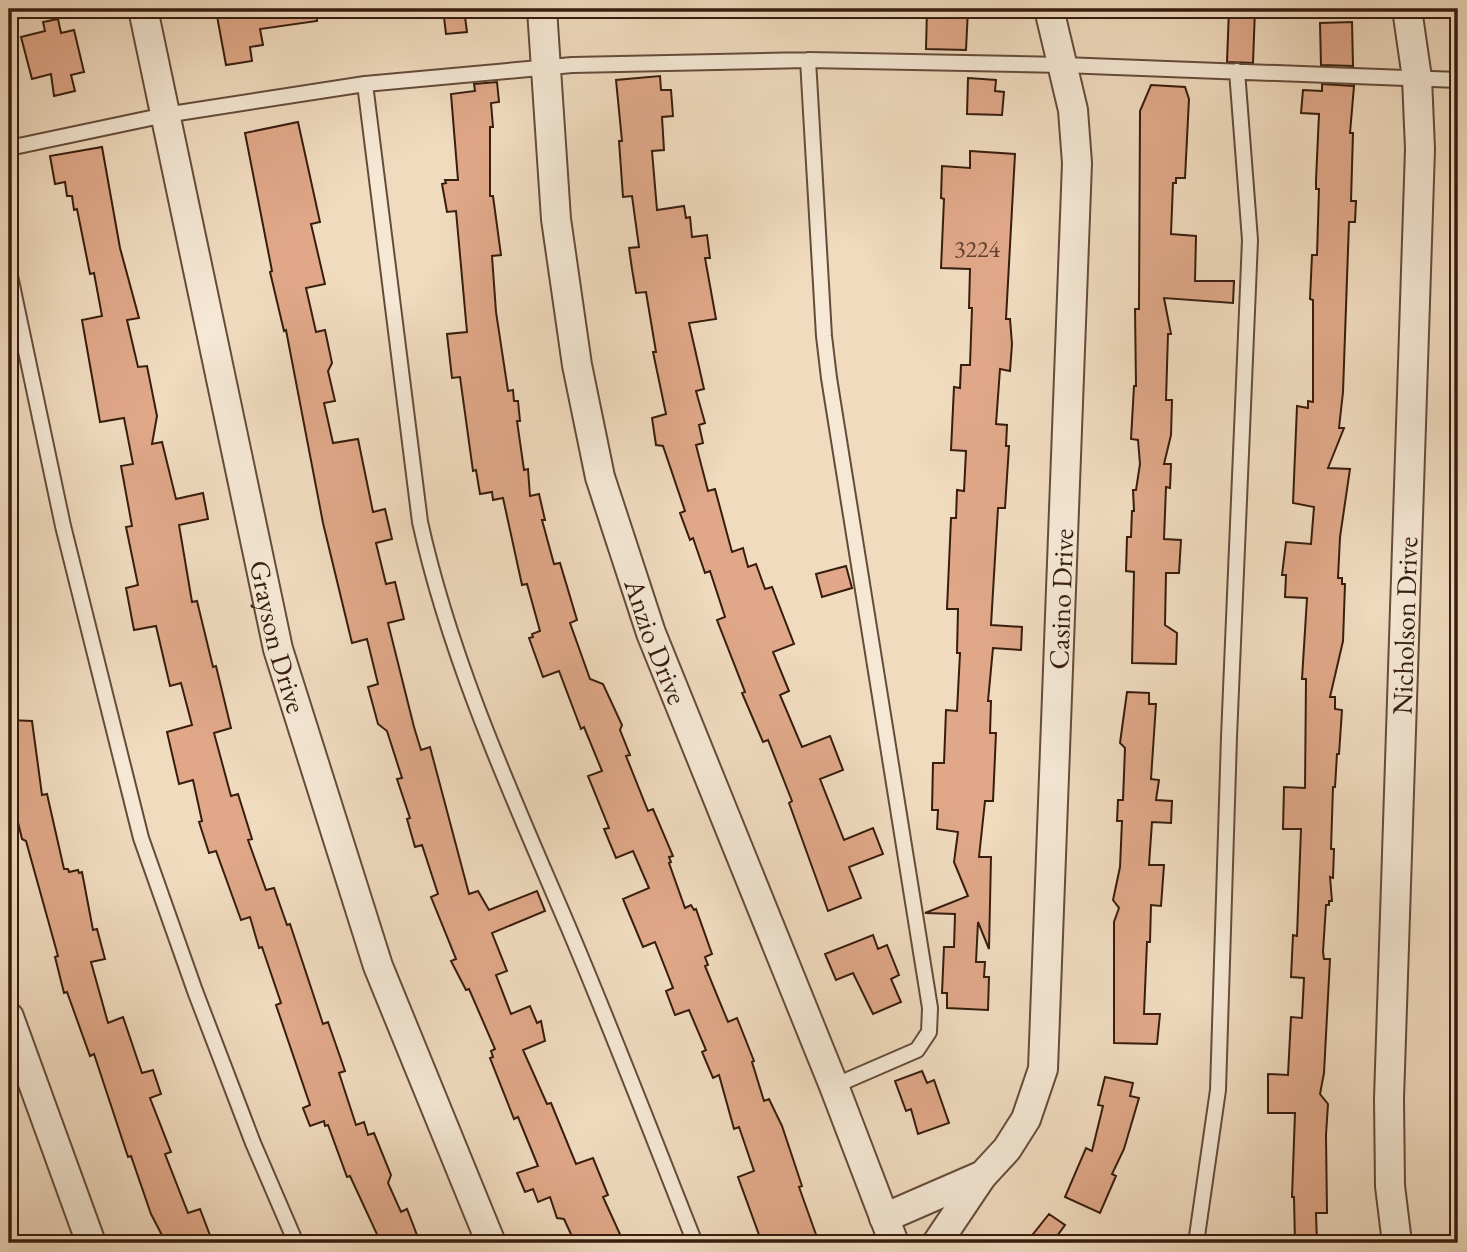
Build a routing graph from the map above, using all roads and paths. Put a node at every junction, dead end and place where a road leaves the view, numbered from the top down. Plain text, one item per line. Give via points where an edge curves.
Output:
1 (144, 9) edge
2 (542, 9) edge
3 (1049, 9) edge
4 (1407, 9) edge
5 (808, 60) junction
6 (1063, 65) junction
7 (546, 66) junction
8 (1237, 71) junction
9 (1417, 78) junction
10 (1458, 80) edge
11 (365, 84) junction
12 (165, 115) junction
13 (9, 148) edge
14 (9, 271) edge
15 (9, 1017) edge
16 (834, 1086) junction
17 (983, 1175) junction
18 (889, 1231) edge
19 (91, 1243) edge
20 (296, 1243) edge
21 (491, 1243) edge
22 (695, 1243) edge
23 (937, 1243) edge
24 (1196, 1243) edge
25 (1396, 1243) edge

1 - 12 street, Grayson Drive
2 - 7 street, Anzio Drive
3 - 6 street, Casino Drive
4 - 9 street, Nicholson Drive
5 - 6 lane
5 - 7 lane
5 - 16 lane via 829,378 930,1008 929,1032 917,1049
6 - 8 lane
6 - 17 street, Casino Drive via 1073,110 1077,163 1043,1069 1026,1119
7 - 11 lane
7 - 16 street, Anzio Drive via 558,232 577,365 600,477 651,633
8 - 9 lane
8 - 24 lane via 1250,240 1218,1090
9 - 10 lane
9 - 25 street, Nicholson Drive via 1420,149 1389,1099
11 - 12 lane
11 - 22 lane via 420,522 431,570 480,720
12 - 13 lane
12 - 21 street, Grayson Drive via 278,649 378,966
14 - 20 lane via 66,538 141,838 253,1143
15 - 19 street
16 - 18 street, Anzio Drive
17 - 18 street, Casino Drive
17 - 23 street, Casino Drive

